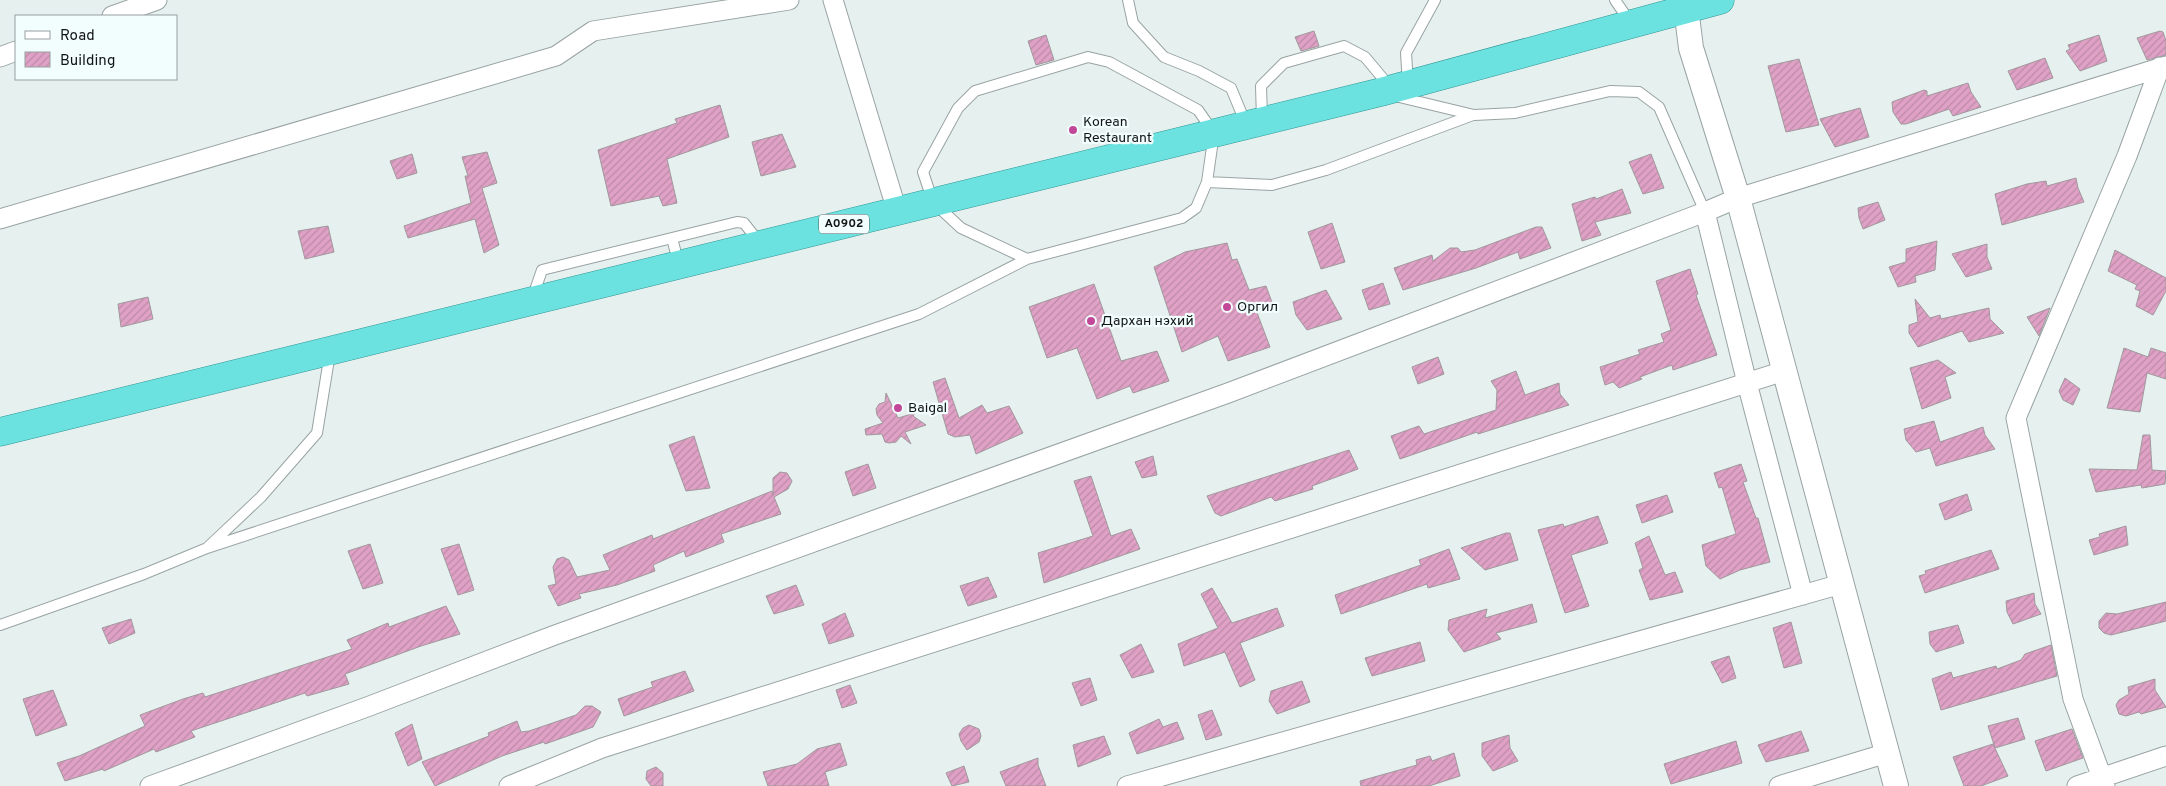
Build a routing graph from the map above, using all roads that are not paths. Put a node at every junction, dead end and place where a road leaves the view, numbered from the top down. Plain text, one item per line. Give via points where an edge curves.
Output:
1 (157, 0) edge
2 (789, 0) edge
3 (833, 0) edge
4 (1128, 0) edge
5 (1435, 0) edge
6 (1615, 0) edge
7 (1720, 0) edge
8 (1688, 4) edge
9 (115, 15) edge
10 (1631, 23) junction
11 (15, 51) edge
12 (0, 57) edge
13 (2163, 66) edge
14 (1394, 89) junction
15 (1474, 115) junction
16 (1254, 123) junction
17 (1214, 133) junction
18 (1207, 182) junction
19 (1738, 198) junction
20 (933, 202) junction
21 (897, 211) junction
22 (1705, 212) junction
23 (0, 219) edge
24 (672, 238) junction
25 (762, 245) junction
26 (1027, 259) junction
27 (679, 266) junction
28 (531, 302) junction
29 (331, 352) junction
30 (1784, 371) junction
31 (1746, 383) junction
32 (0, 432) edge
33 (207, 548) junction
34 (1841, 584) junction
35 (1803, 595) junction
36 (0, 625) edge
37 (1887, 753) junction
38 (2166, 756) edge
39 (2103, 782) edge
40 (150, 786) edge
41 (510, 786) edge
42 (1127, 786) edge
43 (1779, 786) edge
44 (1896, 786) edge
45 (2077, 786) edge

1 - 9 street
2 - 23 street via 593,31 556,56
3 - 21 street
4 - 16 lane via 1133,23 1164,57 1230,88
5 - 14 lane via 1406,52
6 - 10 lane
7 - 8 highway, A0902
8 - 10 highway, A0902
8 - 19 street via 1691,48
10 - 14 highway, A0902
11 - 12 street
13 - 19 street
13 - 39 street via 2016,418 2073,699
14 - 15 lane
14 - 16 highway, A0902
14 - 16 lane via 1365,57 1344,46 1284,63 1261,86
15 - 18 lane via 1326,170 1272,185
15 - 22 lane via 1515,113 1610,91 1639,92 1659,107
16 - 17 highway, A0902
17 - 18 lane
17 - 20 highway, A0902
17 - 20 lane via 1198,110 1109,62 1088,57 975,92 958,108 923,172
18 - 26 lane via 1196,208 1182,218
19 - 22 street
19 - 30 street
20 - 21 highway, A0902
20 - 26 lane via 961,228
21 - 25 highway, A0902
22 - 31 street
22 - 40 street via 1228,393 554,635
24 - 25 lane via 738,222 744,223
24 - 27 lane
24 - 28 lane via 542,270
25 - 27 highway, A0902
26 - 33 lane via 919,314
27 - 28 highway, A0902
28 - 29 highway, A0902
29 - 32 highway, A0902
29 - 33 lane via 317,433 261,497
30 - 31 street
30 - 34 street
31 - 35 street
31 - 41 street via 602,748
33 - 36 lane
34 - 35 street
34 - 37 street
35 - 42 street
37 - 43 street
37 - 44 street
38 - 39 street
39 - 45 street

